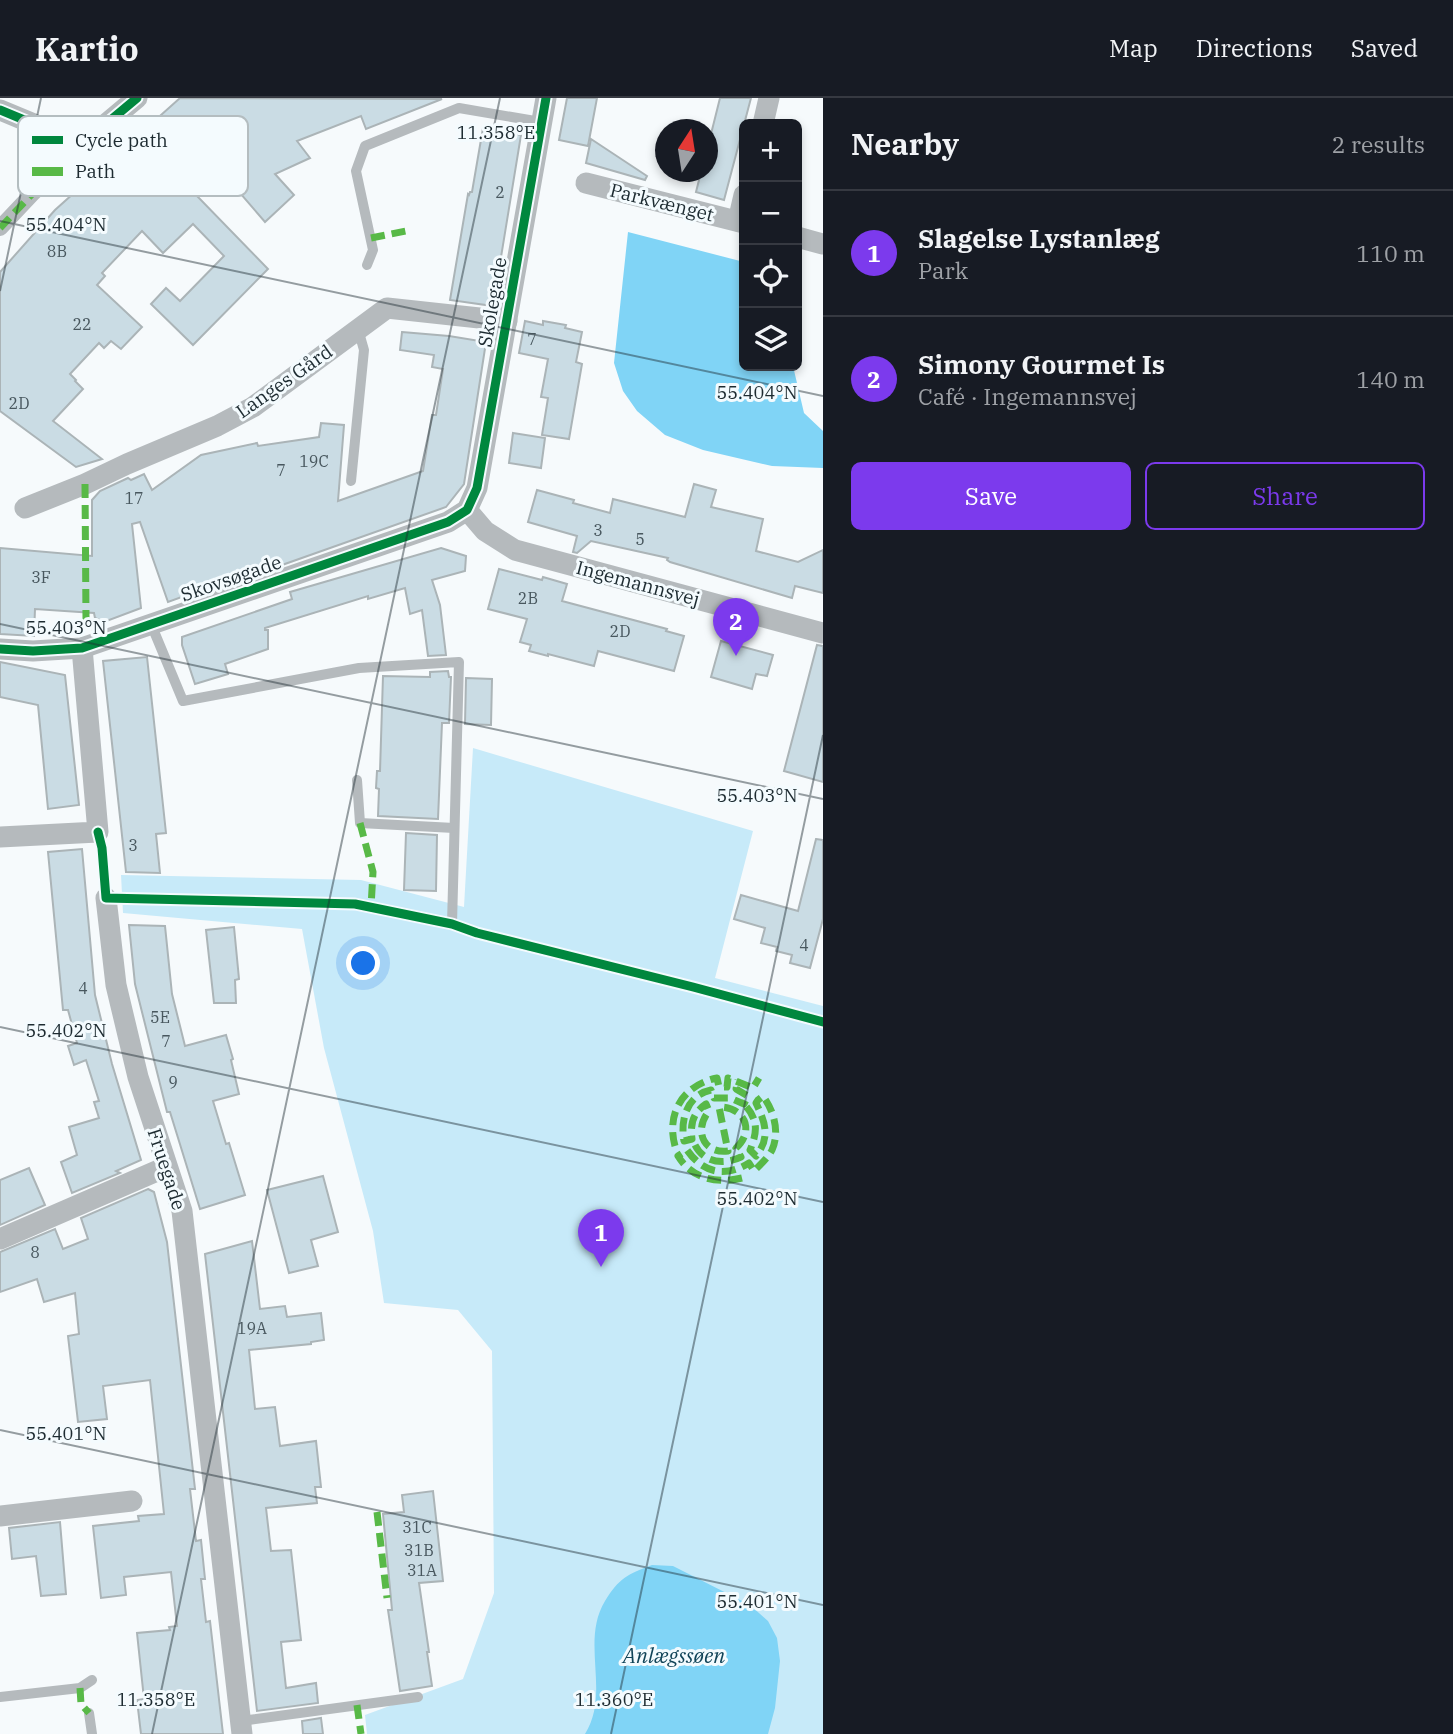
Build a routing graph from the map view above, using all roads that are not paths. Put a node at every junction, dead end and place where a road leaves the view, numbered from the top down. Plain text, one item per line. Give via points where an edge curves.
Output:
1 (137, 98) edge
2 (546, 98) edge
3 (769, 98) edge
4 (0, 110) edge
5 (115, 116) edge
6 (18, 117) edge
7 (764, 119) edge
8 (541, 122) junction
9 (586, 183) dead end
10 (30, 196) edge
11 (739, 221) edge
12 (0, 228) edge
13 (802, 238) edge
14 (823, 244) edge
15 (367, 265) dead end
16 (507, 321) junction
17 (358, 329) junction
18 (351, 481) dead end
19 (25, 508) dead end
20 (467, 510) junction
21 (151, 624) junction
22 (823, 633) edge
23 (82, 648) junction
24 (0, 649) edge
25 (357, 779) dead end
26 (454, 828) junction
27 (0, 837) edge
28 (106, 898) dead end
29 (452, 925) dead end
30 (166, 1167) junction
31 (0, 1239) edge
32 (132, 1501) dead end
33 (0, 1516) edge
34 (92, 1680) dead end
35 (0, 1697) edge
36 (418, 1697) dead end
37 (89, 1713) dead end
38 (241, 1727) edge
39 (92, 1734) edge

1 - 5 street
2 - 8 street, Skolegade
3 - 7 street
4 - 6 street
8 - 15 lane via 459,108 365,146 356,171 373,250
8 - 16 street, Skolegade
9 - 11 street, Parkvænget
10 - 12 street
13 - 14 street
16 - 17 street, Langes Gård via 387,308
16 - 20 street, Skolegade via 477,488
17 - 18 lane via 364,350
17 - 19 street, Langes Gård via 253,407
20 - 21 street, Skovsøgade via 449,522
20 - 22 street, Ingemannsvej via 485,531 515,550
21 - 23 street, Skovsøgade
21 - 26 lane via 183,701 359,668 459,662
23 - 24 street, Skovsøgade
23 - 27 street via 98,832
25 - 26 lane via 360,823
26 - 29 lane
28 - 30 street, Fruegade via 116,985
30 - 31 street
30 - 38 street, Fruegade via 182,1211
32 - 33 street
34 - 35 lane via 80,1688
36 - 38 lane
37 - 39 lane

